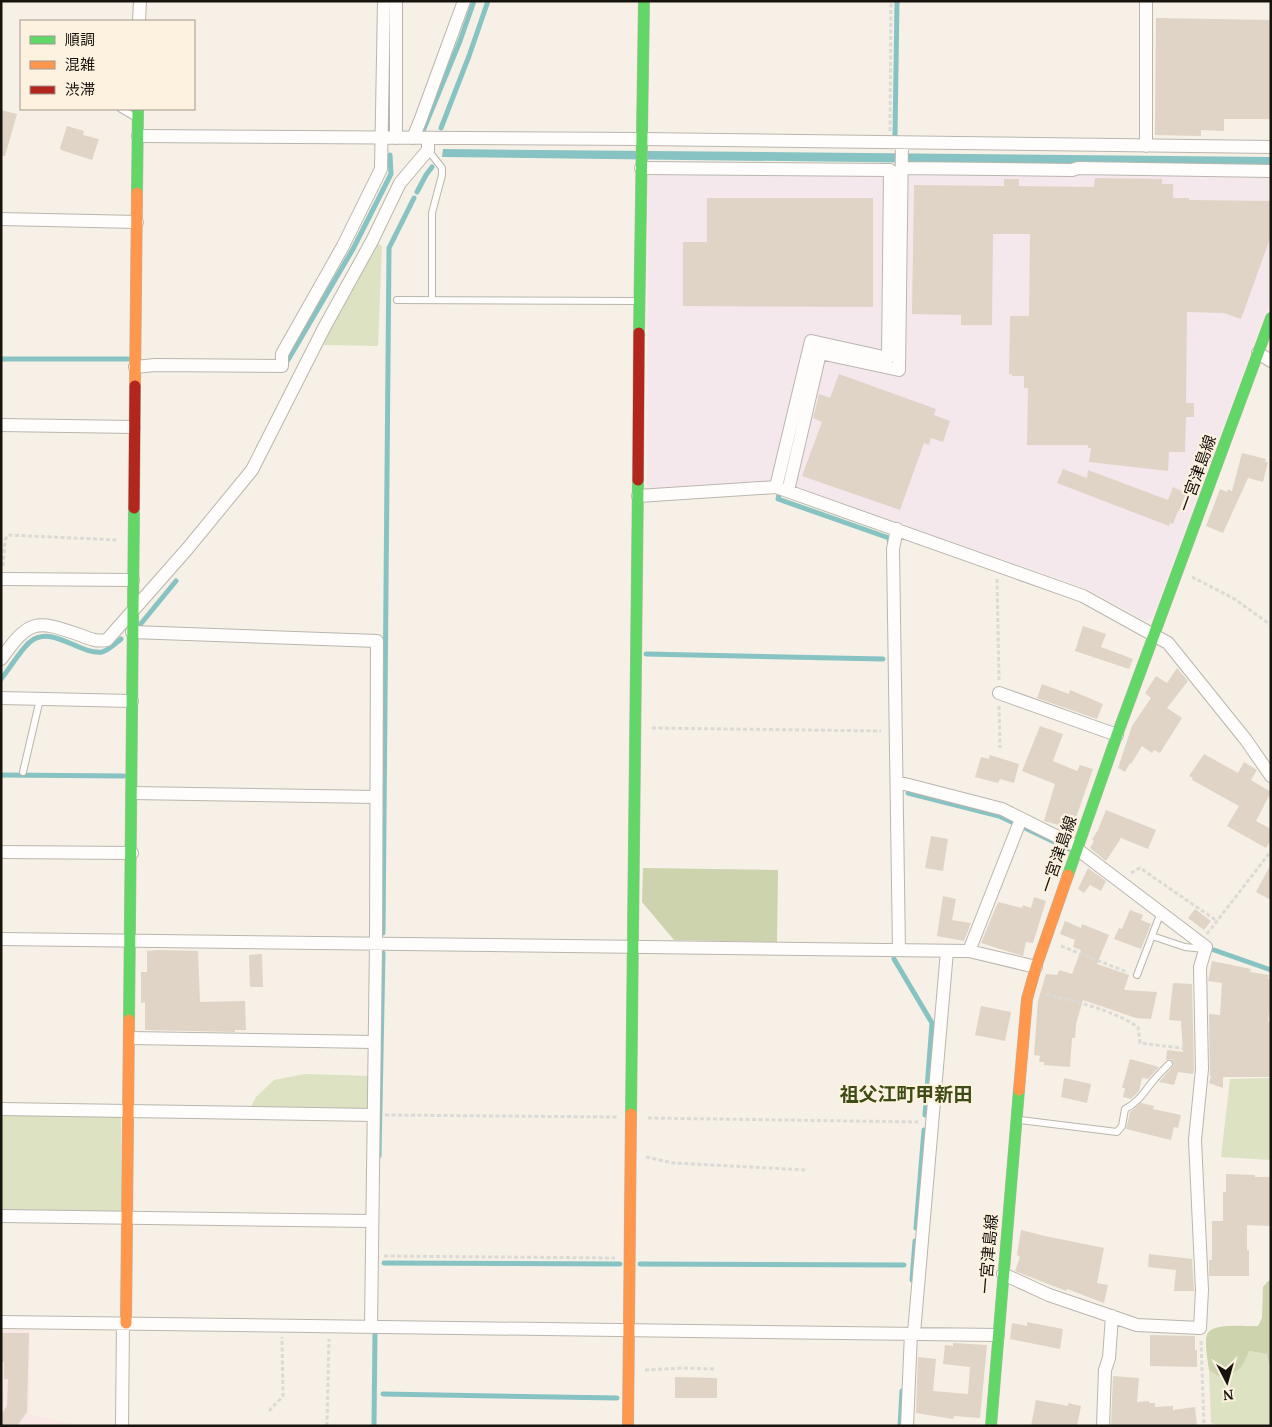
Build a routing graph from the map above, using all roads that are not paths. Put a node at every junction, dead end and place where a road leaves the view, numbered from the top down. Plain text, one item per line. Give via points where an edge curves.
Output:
1 (140, 1) edge
2 (384, 1) edge
3 (396, 1) edge
4 (464, 1) edge
5 (644, 1) edge
6 (1146, 1) edge
7 (139, 20) edge
8 (124, 110) edge
9 (138, 114) edge
10 (138, 136) junction
11 (382, 138) junction
12 (396, 138) junction
13 (412, 138) junction
14 (641, 143) junction
15 (428, 144) junction
16 (898, 145) junction
17 (1146, 146) junction
18 (1271, 147) edge
19 (641, 164) junction
20 (901, 167) junction
21 (1271, 171) edge
22 (895, 184) junction
23 (1, 219) edge
24 (137, 222) junction
25 (397, 300) dead end
26 (432, 300) junction
27 (640, 301) junction
28 (1269, 325) edge
29 (1258, 353) junction
30 (1271, 361) edge
31 (135, 367) junction
32 (1, 425) edge
33 (134, 427) junction
34 (782, 489) junction
35 (638, 496) junction
36 (897, 529) junction
37 (2, 579) edge
38 (133, 580) junction
39 (132, 613) junction
40 (132, 632) junction
41 (1154, 635) junction
42 (1, 660) edge
43 (999, 693) road end
44 (1, 698) edge
45 (40, 699) junction
46 (132, 701) junction
47 (1117, 734) junction
48 (23, 772) dead end
49 (1271, 776) edge
50 (896, 782) junction
51 (132, 793) junction
52 (376, 798) junction
53 (1021, 819) junction
54 (1077, 848) junction
55 (1, 852) edge
56 (132, 853) junction
57 (1161, 912) junction
58 (1152, 936) junction
59 (1, 939) edge
60 (132, 940) junction
61 (376, 943) junction
62 (633, 946) junction
63 (1205, 947) junction
64 (899, 950) junction
65 (947, 951) junction
66 (969, 951) junction
67 (1036, 968) junction
68 (1137, 976) road end
69 (130, 1038) junction
70 (374, 1042) junction
71 (1169, 1064) dead end
72 (1, 1109) edge
73 (129, 1111) junction
74 (379, 1115) junction
75 (1016, 1120) junction
76 (1, 1216) edge
77 (128, 1218) junction
78 (372, 1221) junction
79 (1003, 1274) junction
80 (1112, 1316) junction
81 (1, 1322) edge
82 (125, 1324) junction
83 (371, 1327) junction
84 (630, 1330) junction
85 (913, 1333) junction
86 (998, 1335) junction
87 (122, 1426) edge
88 (628, 1426) edge
89 (907, 1426) edge
90 (991, 1426) edge
91 (1103, 1426) edge

1 - 7 street
2 - 11 street
3 - 12 street
4 - 13 street
5 - 14 street
6 - 17 street
8 - 9 lane
9 - 10 street
10 - 11 street
10 - 24 street
11 - 12 street
11 - 31 street via 381,169 343,246 282,354 282,366
12 - 13 street
13 - 15 street
14 - 15 street
14 - 16 street
14 - 19 street
15 - 26 lane via 442,168 432,213
15 - 39 street via 400,183 252,470
16 - 17 street
16 - 20 street
17 - 18 street
19 - 22 street via 890,170
19 - 27 street
20 - 21 street
20 - 22 street
22 - 34 street via 894,323 899,370 820,353
23 - 24 street
24 - 31 street
25 - 26 lane
26 - 27 lane
27 - 35 street
28 - 29 street, 一宮津島線
29 - 30 street
29 - 41 street, 一宮津島線
31 - 33 street
32 - 33 street
33 - 38 street
34 - 35 street
34 - 36 street
35 - 62 street
36 - 41 street via 1083,596
36 - 50 street via 893,549
37 - 38 street
38 - 39 street
39 - 40 street
39 - 42 street via 107,640 98,642 56,626 30,628 17,637
40 - 46 street
40 - 52 street via 377,641
41 - 47 street, 一宮津島線
41 - 49 street via 1168,643
43 - 47 street
44 - 45 street
45 - 46 street
45 - 48 lane
46 - 51 street
47 - 54 street, 一宮津島線
50 - 53 street via 1002,809
50 - 64 street
51 - 52 street
51 - 56 street
52 - 61 street
53 - 54 street
53 - 66 street
54 - 57 street
54 - 67 street, 一宮津島線
55 - 56 street
56 - 60 street
57 - 58 lane
57 - 63 street
58 - 63 lane via 1185,947
58 - 68 lane
59 - 60 street
60 - 61 street
60 - 69 street
61 - 62 street
61 - 70 street
62 - 64 street
62 - 84 street
63 - 80 street via 1200,967 1202,1069 1195,1140 1202,1290 1200,1328 1137,1325
64 - 65 street
65 - 66 street
65 - 85 street
66 - 67 street
67 - 75 street, 一宮津島線 via 1024,1024
69 - 70 street
69 - 73 street
70 - 74 street
71 - 75 lane via 1143,1095 1125,1109 1122,1126 1117,1132
72 - 73 street
73 - 74 street
73 - 77 street
74 - 78 street
75 - 79 street, 一宮津島線
76 - 77 street
77 - 78 street
77 - 82 street
78 - 83 street
79 - 80 street via 1049,1295
79 - 86 street, 一宮津島線
80 - 91 street via 1105,1370
81 - 82 street
82 - 83 street
82 - 87 street
83 - 84 street
84 - 85 street
84 - 88 street
85 - 86 street
85 - 89 street
86 - 90 street, 一宮津島線

